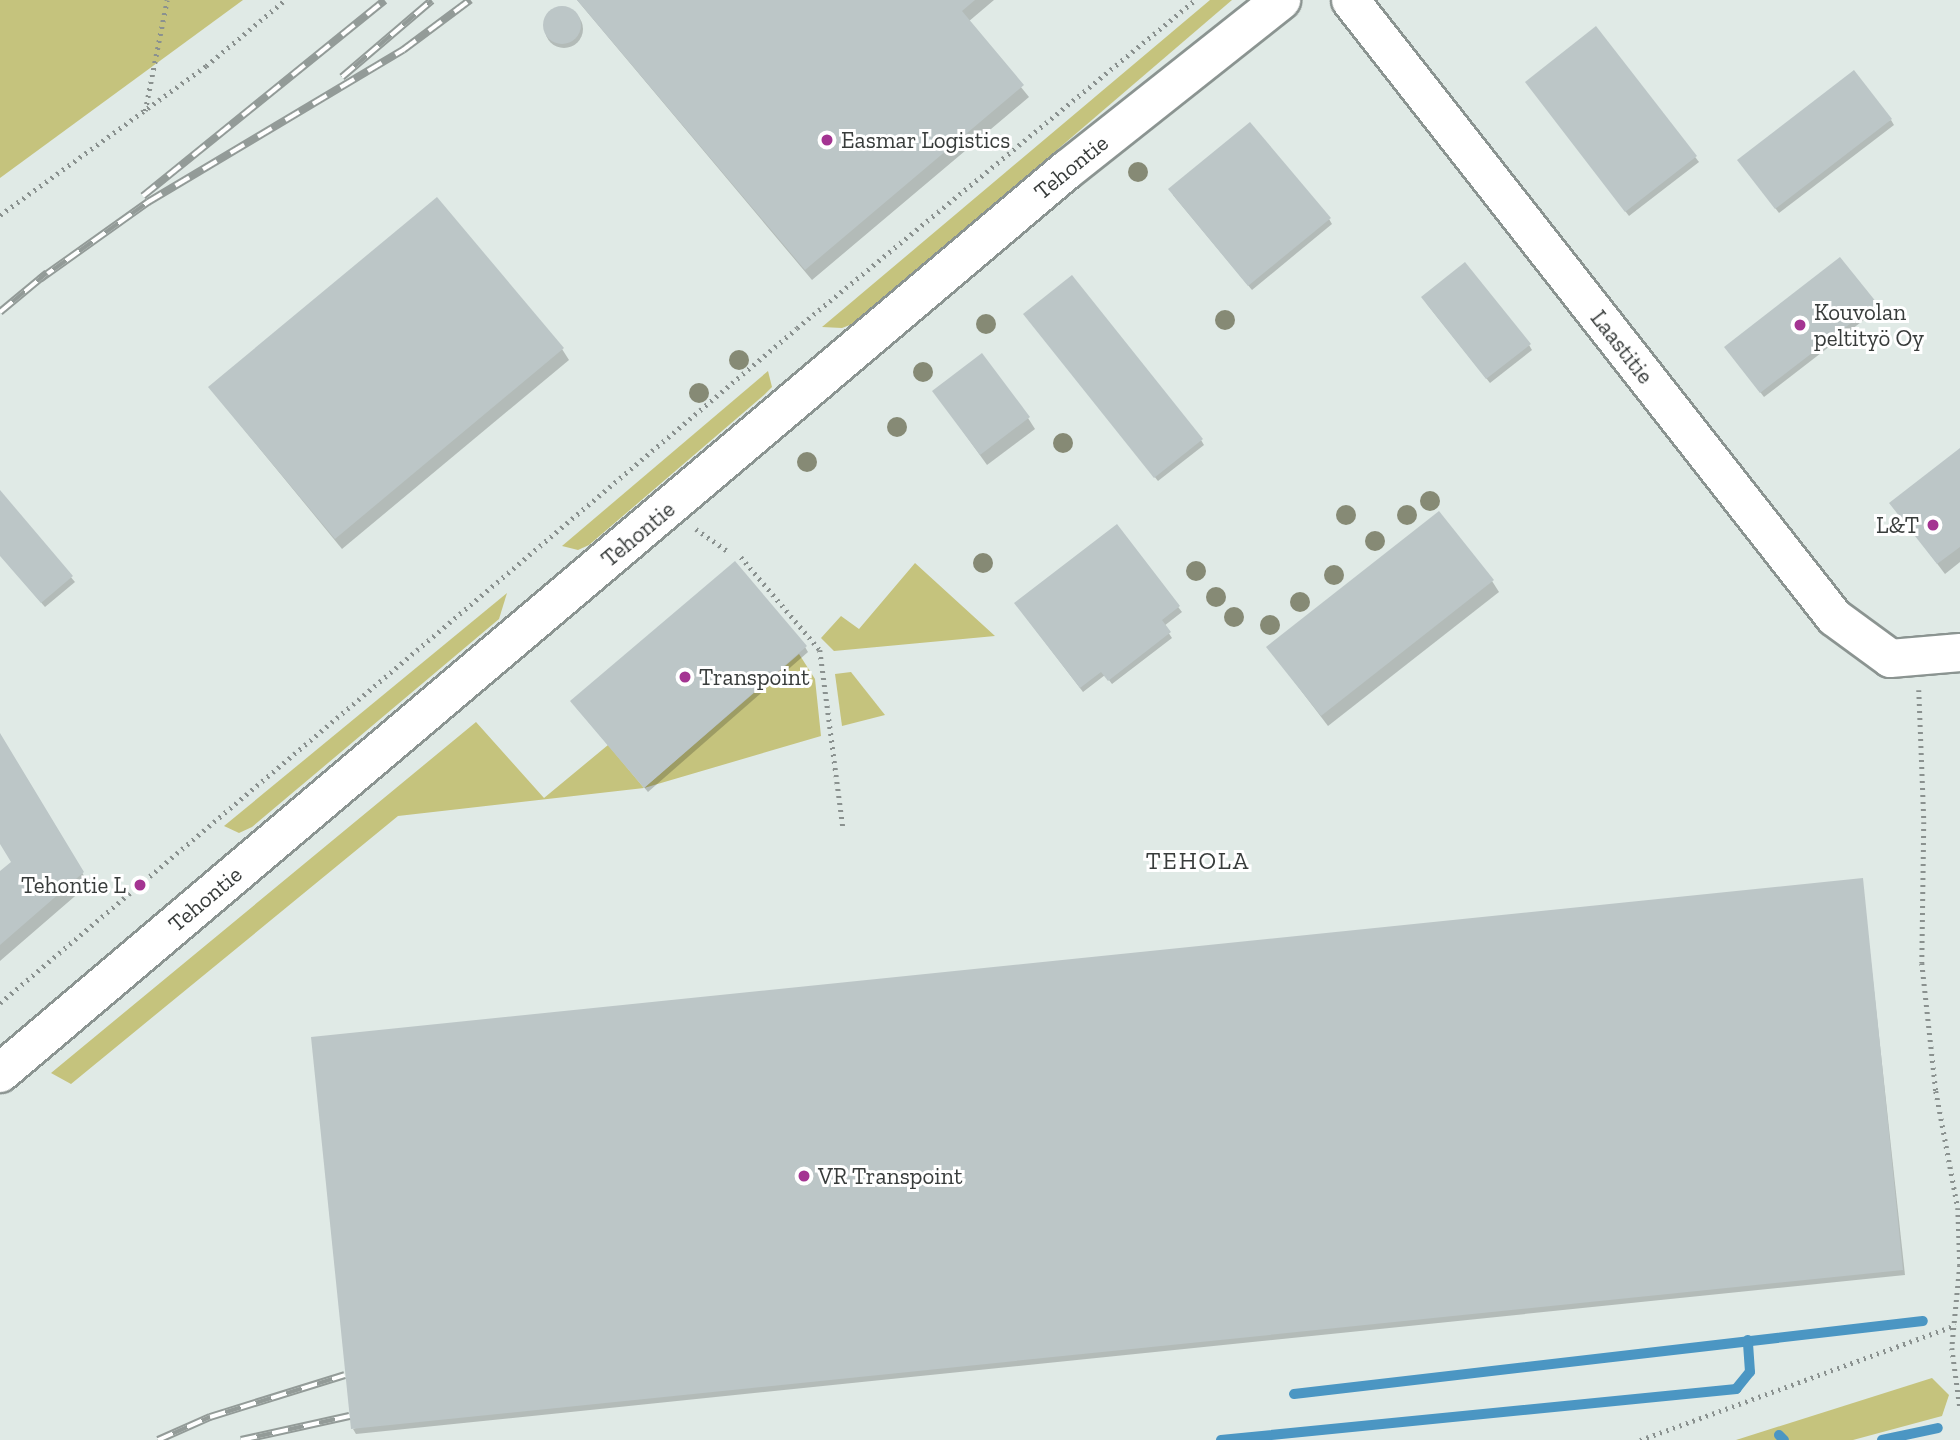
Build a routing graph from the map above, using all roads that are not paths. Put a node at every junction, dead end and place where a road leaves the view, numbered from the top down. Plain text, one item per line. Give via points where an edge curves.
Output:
1 (1281, 0) edge
2 (1350, 0) edge
3 (1960, 652) edge
4 (0, 1073) edge

1 - 4 street, Tehontie via 1068,169
2 - 3 street, Laastitie via 1834,617 1890,658

